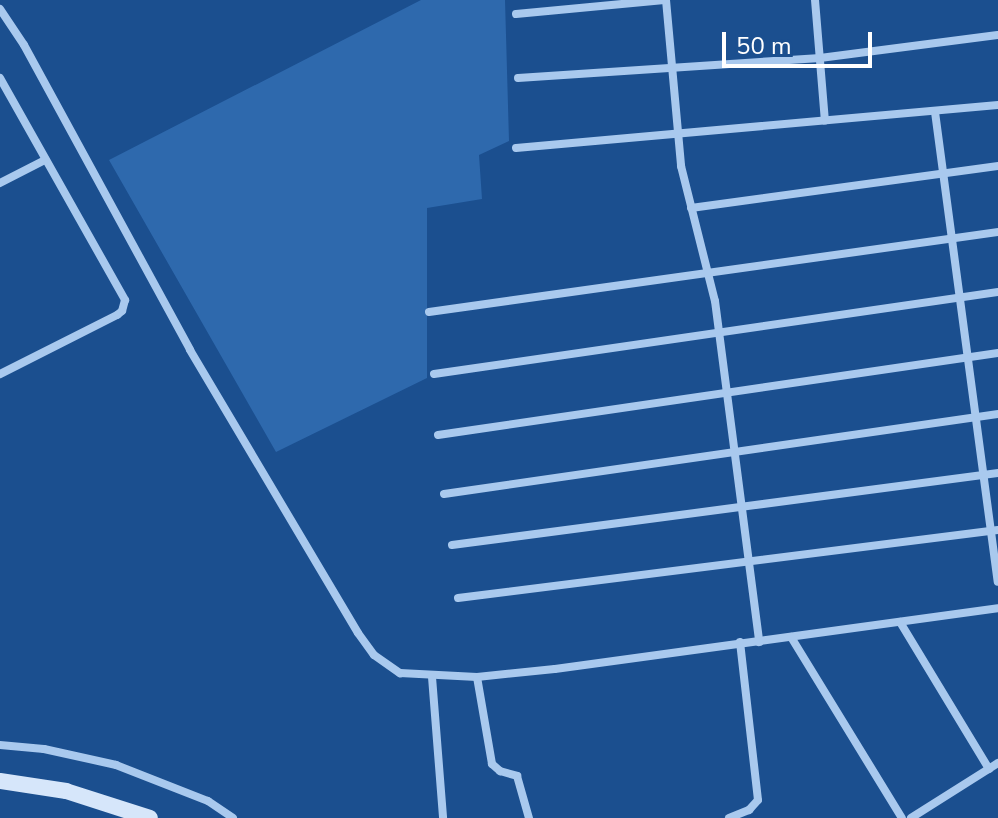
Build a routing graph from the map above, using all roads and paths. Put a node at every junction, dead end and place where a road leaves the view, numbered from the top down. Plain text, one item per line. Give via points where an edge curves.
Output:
1 (665, 0) edge
2 (815, 0) edge
3 (0, 9) edge
4 (516, 14) dead end
5 (998, 35) edge
6 (820, 58) junction
7 (672, 68) junction
8 (0, 78) edge
9 (518, 78) dead end
10 (998, 105) edge
11 (935, 112) junction
12 (825, 121) junction
13 (678, 132) junction
14 (516, 148) dead end
15 (45, 160) junction
16 (998, 166) edge
17 (942, 173) junction
18 (0, 183) edge
19 (691, 208) junction
20 (998, 232) edge
21 (951, 239) junction
22 (708, 273) junction
23 (998, 292) edge
24 (959, 296) junction
25 (429, 312) dead end
26 (719, 332) junction
27 (998, 353) edge
28 (967, 358) junction
29 (0, 374) edge
30 (434, 374) dead end
31 (727, 393) junction
32 (998, 414) edge
33 (975, 417) junction
34 (438, 435) dead end
35 (735, 452) junction
36 (998, 473) edge
37 (983, 475) junction
38 (444, 494) dead end
39 (741, 507) junction
40 (994, 530) edge
41 (452, 545) dead end
42 (749, 562) junction
43 (998, 582) edge
44 (458, 598) dead end
45 (998, 608) edge
46 (900, 622) junction
47 (791, 637) junction
48 (740, 642) junction
49 (759, 642) junction
50 (432, 677) junction
51 (477, 677) junction
52 (0, 745) edge
53 (998, 763) edge
54 (989, 769) junction
55 (0, 781) edge
56 (150, 818) edge
57 (233, 818) edge
58 (443, 818) edge
59 (529, 818) edge
60 (729, 818) edge
61 (902, 818) edge
62 (911, 818) edge

1 - 4 street
1 - 7 street
2 - 6 street
3 - 50 street via 190,350 358,633 374,655 400,673
5 - 6 street
6 - 7 street
6 - 12 street
7 - 9 street
7 - 13 street
8 - 15 street
10 - 11 street
11 - 12 street
11 - 17 street
12 - 13 street
13 - 14 street
13 - 19 street
15 - 18 street
15 - 29 street via 123,295 124,306 117,315
16 - 17 street
17 - 19 street
17 - 21 street
19 - 22 street
20 - 21 street
21 - 22 street
21 - 24 street
22 - 25 street
22 - 26 street
23 - 24 street
24 - 26 street
24 - 28 street
26 - 30 street
26 - 31 street
27 - 28 street
28 - 31 street
28 - 33 street
31 - 34 street
31 - 35 street
32 - 33 street
33 - 35 street
33 - 37 street
35 - 38 street
35 - 39 street
36 - 37 street
37 - 39 street
37 - 40 street
39 - 41 street
39 - 42 street
40 - 42 street
40 - 43 street
42 - 44 street
42 - 49 street
45 - 46 street
46 - 47 street
46 - 54 street
47 - 49 street
47 - 61 street
48 - 49 street
48 - 51 street
48 - 60 street via 758,800
50 - 51 street
50 - 58 street
51 - 59 street via 492,764 517,776
52 - 57 street via 116,765 208,801
53 - 54 street
54 - 62 street
55 - 56 main road via 66,791

